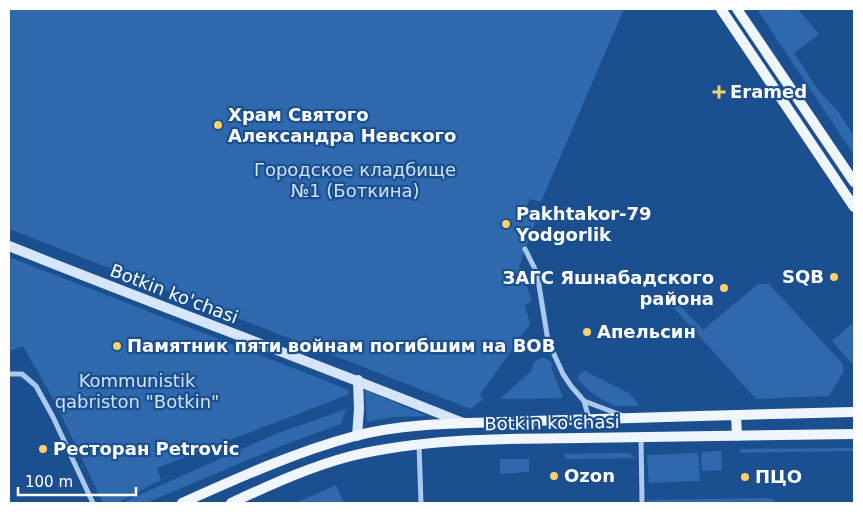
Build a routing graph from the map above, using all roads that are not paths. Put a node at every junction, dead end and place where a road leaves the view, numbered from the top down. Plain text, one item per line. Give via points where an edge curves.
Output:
1 (721, 9) edge
2 (737, 9) edge
3 (854, 182) edge
4 (854, 207) edge
5 (9, 246) edge
6 (525, 250) dead end
7 (9, 374) edge
8 (358, 380) junction
9 (584, 401) junction
10 (854, 412) edge
11 (736, 415) junction
12 (629, 418) junction
13 (590, 419) junction
14 (464, 423) junction
15 (854, 434) edge
16 (361, 435) junction
17 (737, 436) junction
18 (642, 437) junction
19 (419, 445) junction
20 (368, 453) junction
21 (93, 503) edge
22 (182, 503) edge
23 (232, 503) edge
24 (420, 503) edge
25 (642, 503) edge

1 - 4 main road
2 - 3 main road
5 - 8 street, Botkin ko'chasi via 134,297
6 - 9 street via 536,272 548,341 563,374
7 - 21 street via 22,374 39,391
8 - 14 street, Botkin ko'chasi
8 - 16 street
9 - 12 street
9 - 13 street
10 - 11 main road, Botkin ko'chasi
11 - 12 main road, Botkin ko'chasi
11 - 17 main road
12 - 13 main road, Botkin ko'chasi
13 - 14 main road, Botkin ko'chasi
14 - 16 main road, Botkin ko'chasi
15 - 17 main road, Botkin ko'chasi
16 - 20 main road
16 - 22 main road, Botkin ko'chasi via 285,458
17 - 18 main road, Botkin ko'chasi
18 - 19 main road, Botkin ko'chasi
18 - 25 street
19 - 20 main road, Botkin ko'chasi
19 - 24 street
20 - 23 main road, Botkin ko'chasi via 312,468

